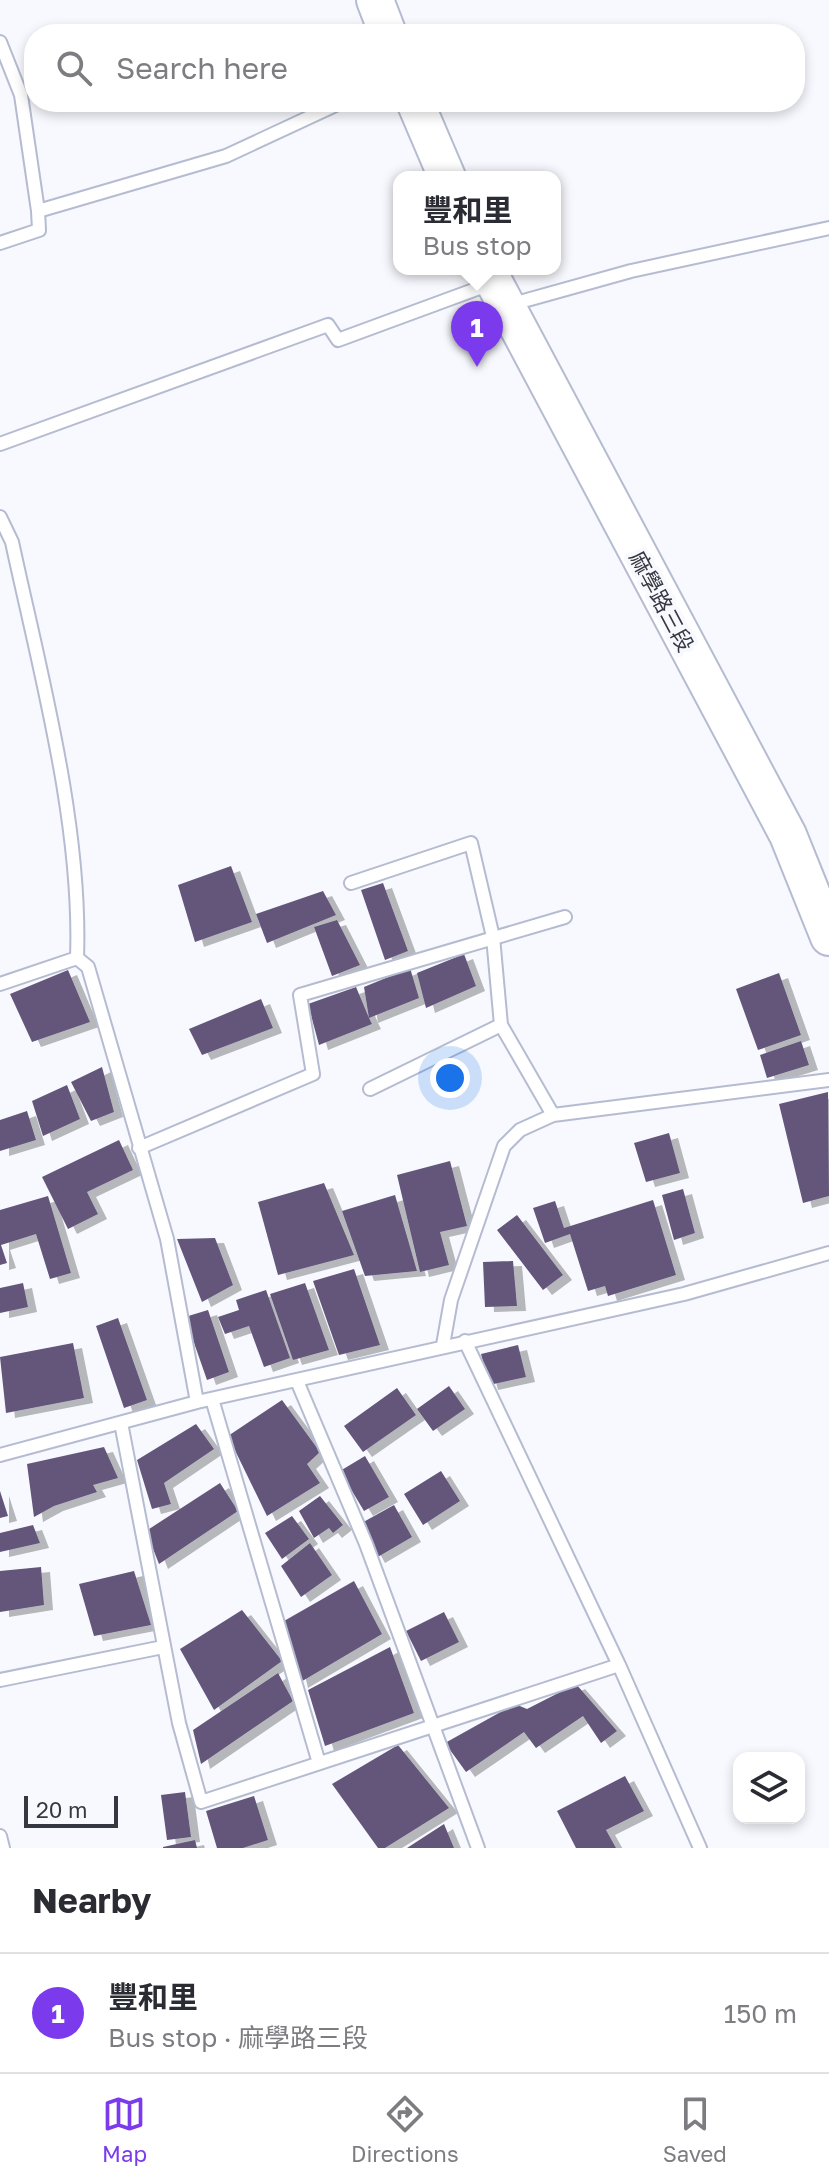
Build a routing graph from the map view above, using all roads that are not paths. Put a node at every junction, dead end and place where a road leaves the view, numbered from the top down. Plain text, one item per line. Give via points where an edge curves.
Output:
1 (375, 0) edge
2 (384, 24) edge
3 (0, 42) edge
4 (321, 112) edge
5 (419, 112) edge
6 (444, 171) edge
7 (38, 211) junction
8 (829, 228) edge
9 (0, 243) edge
10 (495, 286) edge
11 (0, 444) edge
12 (0, 517) edge
13 (351, 883) dead end
14 (565, 917) dead end
15 (493, 937) junction
16 (829, 937) edge
17 (77, 958) junction
18 (0, 984) edge
19 (501, 1025) junction
20 (829, 1080) edge
21 (370, 1089) dead end
22 (553, 1115) junction
23 (139, 1148) junction
24 (829, 1253) edge
25 (465, 1341) junction
26 (443, 1345) junction
27 (297, 1381) junction
28 (212, 1399) junction
29 (197, 1402) junction
30 (121, 1423) junction
31 (0, 1455) edge
32 (163, 1647) junction
33 (619, 1665) junction
34 (0, 1680) edge
35 (435, 1725) junction
36 (319, 1763) junction
37 (0, 1836) edge
38 (3, 1848) edge
39 (478, 1848) edge
40 (700, 1848) edge

1 - 2 main road
3 - 7 lane via 21,95
4 - 7 lane via 226,156
5 - 6 main road
7 - 9 lane via 39,230
8 - 10 lane via 631,271
10 - 11 lane via 338,340 328,325
10 - 16 main road, 麻學路三段 via 788,835
12 - 17 lane via 12,542 50,718 79,899
13 - 15 lane via 471,843
14 - 15 lane
15 - 19 lane
15 - 23 lane via 300,995 313,1074
17 - 18 lane
17 - 23 lane via 88,967
19 - 21 lane
19 - 22 lane
20 - 22 lane
22 - 26 lane via 520,1130 504,1146 451,1300
23 - 29 lane via 167,1239
24 - 25 lane via 684,1294
25 - 26 lane
25 - 33 lane
26 - 27 lane
27 - 28 lane
27 - 35 lane
28 - 29 lane
28 - 36 lane
29 - 30 lane
30 - 31 lane
30 - 32 lane
32 - 34 lane
32 - 36 lane via 201,1802
33 - 35 lane
33 - 40 lane
35 - 36 lane
35 - 39 lane
37 - 38 lane

